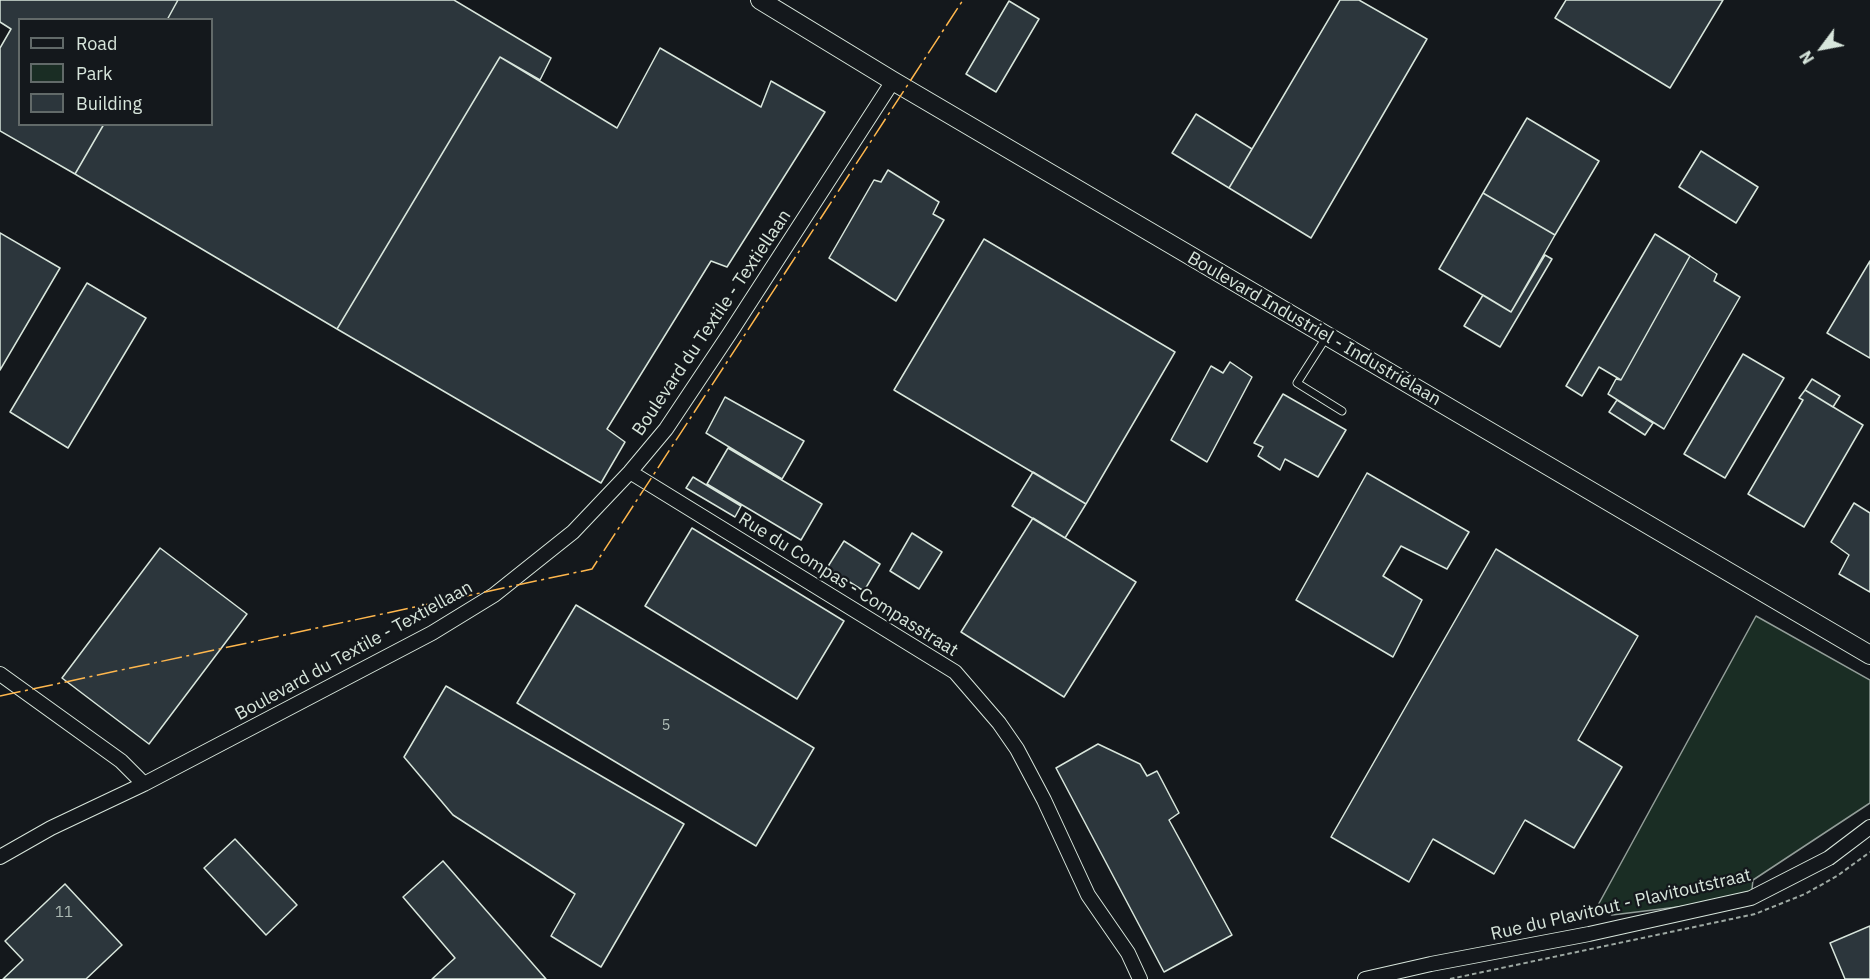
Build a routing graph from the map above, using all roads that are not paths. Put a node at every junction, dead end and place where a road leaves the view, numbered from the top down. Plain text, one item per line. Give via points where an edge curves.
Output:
1 (760, 0) edge
2 (893, 81) junction
3 (1327, 336) junction
4 (1342, 411) dead end
5 (630, 472) junction
6 (1870, 655) edge
7 (0, 674) edge
8 (144, 784) junction
9 (1870, 827) edge
10 (0, 857) edge
11 (1140, 979) edge
12 (1365, 979) edge

1 - 2 main road, Boulevard Industriel - Industriélaan
2 - 3 main road, Boulevard Industriel - Industriélaan
2 - 5 street, Boulevard du Textile - Textiellaan via 666,429
3 - 4 lane via 1297,383
3 - 6 main road, Boulevard Industriel - Industriélaan
5 - 8 street, Boulevard du Textile - Textiellaan via 573,532 494,595 432,633
5 - 11 street, Rue du Compas - Compasstraat via 955,672 1017,749 1088,895 1128,953
7 - 8 street via 121,761
8 - 10 street, Boulevard du Textile - Textiellaan
9 - 12 street, Rue du Plavitout - Plavitoutstraat via 1829,858 1751,898

